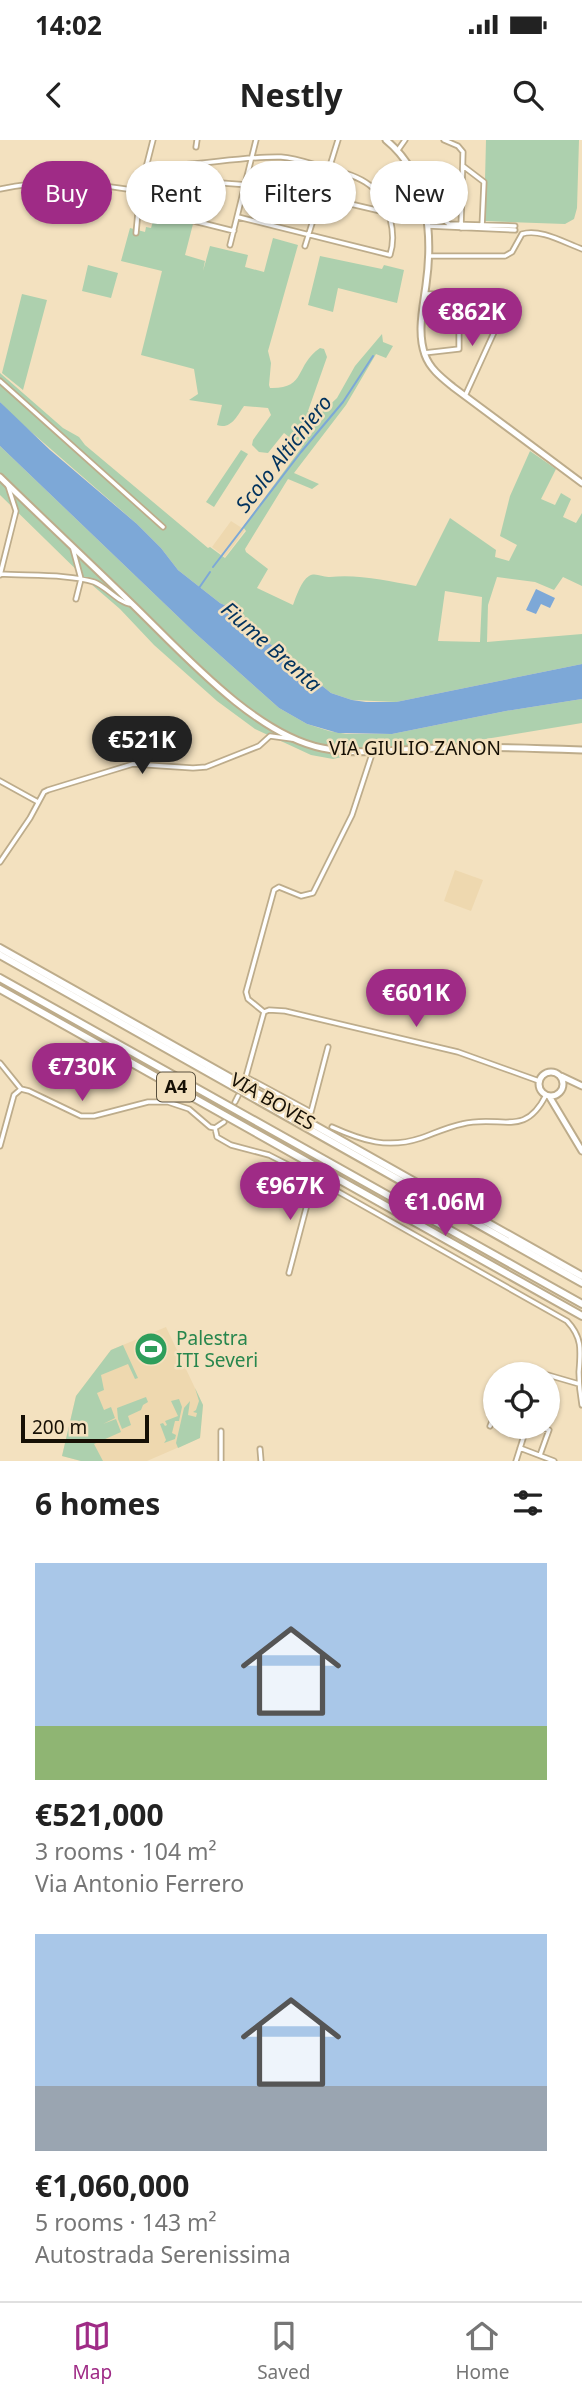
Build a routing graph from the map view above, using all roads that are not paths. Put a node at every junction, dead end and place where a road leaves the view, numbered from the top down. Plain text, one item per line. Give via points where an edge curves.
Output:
1 (153, 140) edge
2 (197, 140) edge
3 (256, 140) edge
4 (338, 140) edge
5 (386, 140) edge
6 (405, 140) edge
7 (444, 140) edge
8 (196, 148) dead end
9 (398, 150) junction
10 (252, 158) junction
11 (148, 161) edge
12 (221, 161) edge
13 (251, 161) edge
14 (299, 161) edge
15 (332, 161) edge
16 (405, 161) edge
17 (462, 161) edge
18 (468, 170) edge
19 (0, 189) edge
20 (126, 189) edge
21 (240, 209) edge
22 (238, 217) junction
23 (137, 224) edge
24 (206, 224) edge
25 (311, 224) edge
26 (391, 224) edge
27 (453, 224) edge
28 (428, 226) joint
29 (461, 226) junction
30 (482, 227) junction
31 (515, 228) dead end
32 (234, 231) junction
33 (136, 233) dead end
34 (308, 235) junction
35 (230, 245) dead end
36 (305, 246) dead end
37 (582, 249) edge
38 (429, 256) junction
39 (489, 293) dead end
40 (425, 294) junction
41 (459, 294) junction
42 (507, 304) dead end
43 (424, 352) junction
44 (0, 381) edge
45 (466, 396) junction
46 (0, 477) edge
47 (582, 483) edge
48 (9, 485) junction
49 (163, 527) dead end
50 (73, 547) junction
51 (0, 575) edge
52 (81, 579) junction
53 (76, 599) dead end
54 (131, 604) junction
55 (293, 738) junction
56 (582, 750) edge
57 (373, 751) junction
58 (0, 781) edge
59 (39, 802) junction
60 (0, 862) edge
61 (0, 948) edge
62 (1, 956) edge
63 (0, 978) edge
64 (0, 989) edge
65 (264, 1012) junction
66 (328, 1047) dead end
67 (0, 1063) edge
68 (561, 1076) junction
69 (539, 1081) junction
70 (582, 1086) edge
71 (21, 1089) junction
72 (238, 1096) dead end
73 (547, 1096) junction
74 (236, 1102) tunnel mouth
75 (224, 1122) tunnel mouth
76 (332, 1127) dead end
77 (215, 1128) junction
78 (0, 1146) edge
79 (582, 1151) edge
80 (314, 1178) junction
81 (289, 1273) dead end
82 (582, 1276) edge
83 (582, 1283) edge
84 (582, 1304) edge
85 (582, 1316) edge
86 (560, 1378) edge
87 (579, 1384) junction
88 (582, 1405) edge
89 (221, 1431) dead end
90 (523, 1439) edge
91 (546, 1439) edge
92 (520, 1448) junction
93 (260, 1449) dead end
94 (540, 1455) junction
95 (221, 1461) edge
96 (261, 1461) edge
97 (516, 1461) edge
98 (554, 1461) edge

1 - 11 street
2 - 8 street
3 - 10 street
4 - 15 street
5 - 9 street
6 - 9 street
7 - 17 street via 461,148
9 - 16 street
10 - 12 street
10 - 13 street
10 - 14 street
18 - 30 street via 484,182
19 - 20 street via 76,181
21 - 22 street
22 - 32 street
22 - 34 street
23 - 33 street
24 - 32 street
25 - 34 street
26 - 34 street via 390,255
27 - 29 street
28 - 29 street
28 - 38 street
29 - 30 street
30 - 31 street
32 - 35 street
34 - 36 street
37 - 38 street via 528,232 505,256
38 - 40 street
39 - 41 street
40 - 41 street
40 - 43 street
41 - 43 street via 459,349
42 - 45 street
43 - 45 street via 435,372
44 - 49 street
45 - 47 street
46 - 48 street, VIA GIULIO ZANON
48 - 50 street, VIA GIULIO ZANON
48 - 51 street, VIA GIULIO ZANON via 16,511
50 - 52 street
50 - 54 street, VIA GIULIO ZANON
51 - 52 street, VIA GIULIO ZANON
52 - 53 street
52 - 54 street, VIA GIULIO ZANON via 97,583
54 - 55 street, VIA GIULIO ZANON via 231,697
55 - 57 street, VIA GIULIO ZANON via 333,750
55 - 59 street via 270,736 259,746 206,767 125,766 48,790
56 - 57 street, VIA GIULIO ZANON via 447,747
57 - 65 street via 352,815 313,893 302,896 279,887 274,890 246,992
58 - 59 street
59 - 60 street
61 - 82 highway, VIA BOVES
62 - 83 highway, VIA BOVES
63 - 84 highway, A4
64 - 85 highway, A4
65 - 66 street via 245,1079 311,1112
65 - 69 street via 285,1011 437,1046
67 - 71 street
68 - 69 street via 548,1072
68 - 70 street
68 - 73 street via 561,1090
69 - 73 street via 540,1091
71 - 77 street via 81,1116 168,1102 189,1109
71 - 78 street via 14,1095
72 - 74 street
73 - 76 street via 534,1115 520,1123 461,1124 397,1144 361,1140
73 - 79 street
75 - 77 street
77 - 80 street via 217,1137 231,1145 269,1155
80 - 81 street
80 - 87 street via 567,1321 582,1345
86 - 87 street
87 - 88 street
89 - 95 street
90 - 92 street
91 - 94 street
92 - 94 street
92 - 97 street
93 - 96 street
94 - 98 street

